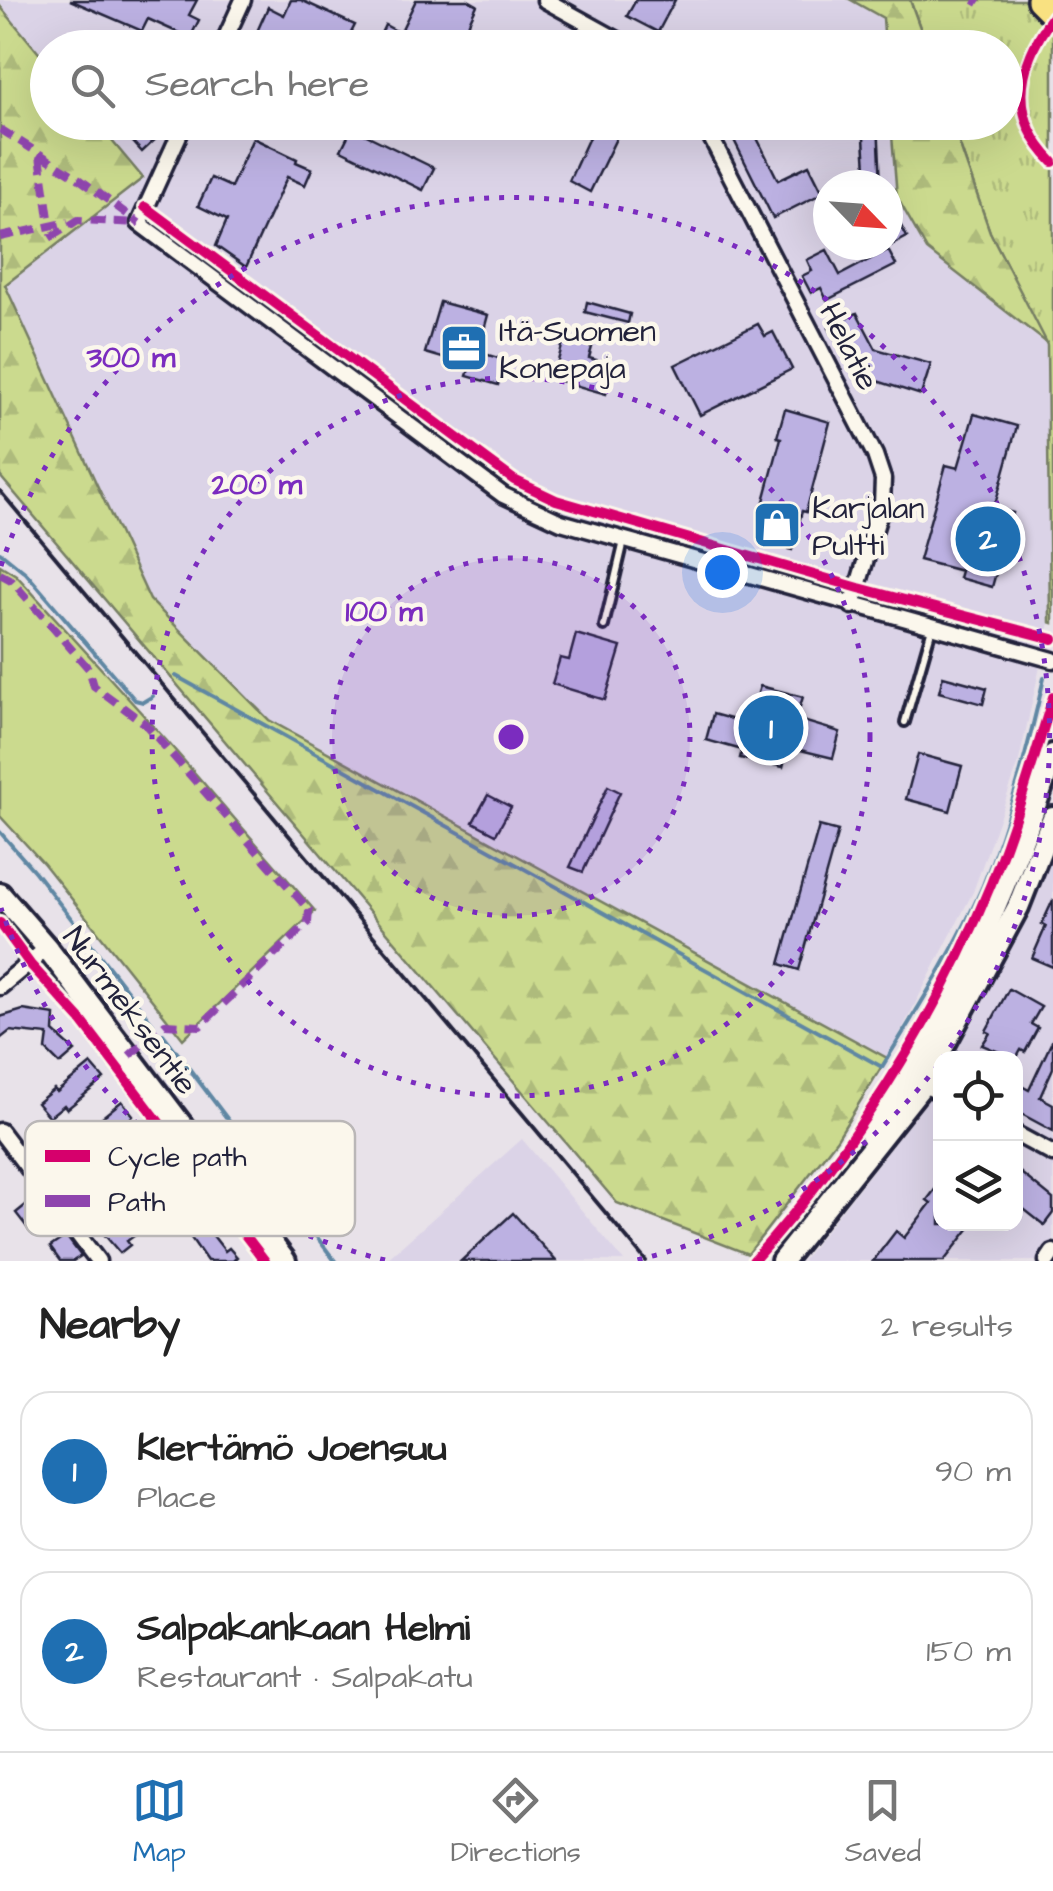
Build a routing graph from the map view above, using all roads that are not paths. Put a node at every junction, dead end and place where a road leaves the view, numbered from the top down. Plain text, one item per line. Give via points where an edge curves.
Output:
1 (244, 0) edge
2 (545, 0) edge
3 (1040, 0) edge
4 (1053, 13) edge
5 (230, 30) edge
6 (599, 30) edge
7 (177, 140) edge
8 (712, 140) edge
9 (625, 540) junction
10 (852, 606) junction
11 (604, 626) dead end
12 (933, 627) junction
13 (1053, 660) edge
14 (905, 722) dead end
15 (1053, 754) edge
16 (1053, 818) edge
17 (0, 894) edge
18 (47, 948) junction
19 (0, 987) edge
20 (924, 1084) edge
21 (179, 1121) edge
22 (0, 1130) edge
23 (1023, 1138) edge
24 (1053, 1154) edge
25 (25, 1163) edge
26 (79, 1236) edge
27 (266, 1236) edge
28 (1053, 1252) edge
29 (98, 1261) edge
30 (285, 1261) edge
31 (782, 1261) edge
32 (1046, 1261) edge

1 - 5 street
2 - 6 street
3 - 4 highway
7 - 9 street via 139,223 503,495 561,522
8 - 10 street, Helatie via 876,455 882,505
9 - 10 street
9 - 11 lane
10 - 12 street
12 - 13 street
12 - 14 lane
15 - 20 main road via 1003,888 939,1023
16 - 20 main road via 1018,907
17 - 18 main road, Nurmeksentie
18 - 19 street
18 - 21 main road, Nurmeksentie
20 - 31 main road
22 - 25 street
23 - 24 street
26 - 29 street
27 - 30 main road, Nurmeksentie
28 - 32 street

